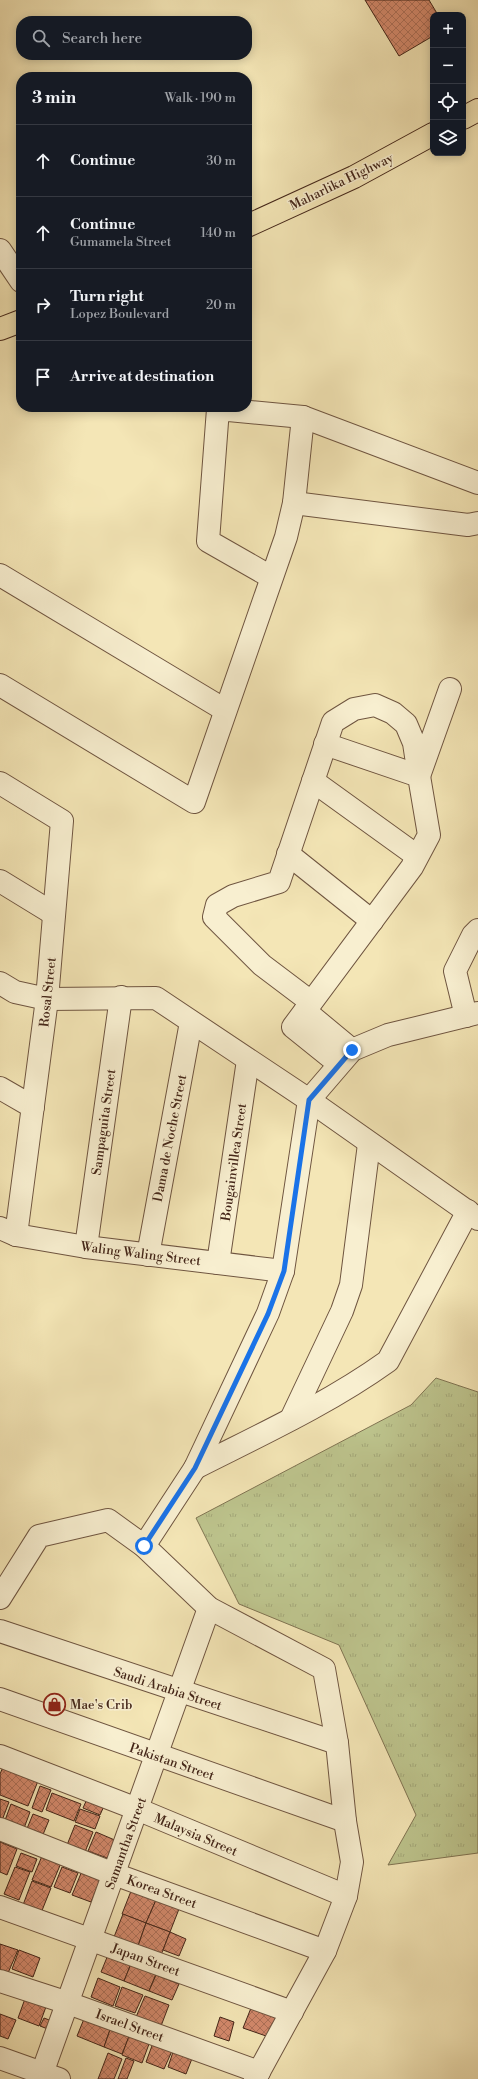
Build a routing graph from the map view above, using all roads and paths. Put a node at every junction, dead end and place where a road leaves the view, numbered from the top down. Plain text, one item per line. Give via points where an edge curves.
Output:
1 (478, 110) edge
2 (466, 116) edge
3 (430, 136) edge
4 (252, 224) edge
5 (0, 250) edge
6 (16, 274) edge
7 (16, 323) edge
8 (0, 329) edge
9 (218, 412) edge
10 (250, 412) edge
11 (303, 417) junction
12 (478, 483) edge
13 (294, 503) junction
14 (478, 523) edge
15 (0, 575) edge
16 (271, 577) junction
17 (0, 685) edge
18 (450, 689) dead end
19 (225, 710) junction
20 (325, 744) junction
21 (419, 776) junction
22 (313, 781) junction
23 (0, 783) edge
24 (288, 854) junction
25 (417, 856) junction
26 (0, 881) edge
27 (54, 914) junction
28 (372, 921) junction
29 (478, 930) edge
30 (0, 983) edge
31 (121, 997) junction
32 (47, 999) junction
33 (308, 1007) junction
34 (472, 1014) edge
35 (191, 1022) junction
36 (345, 1057) junction
37 (248, 1060) junction
38 (0, 1088) edge
39 (309, 1100) junction
40 (33, 1107) junction
41 (369, 1144) junction
42 (473, 1215) edge
43 (8, 1231) edge
44 (86, 1247) junction
45 (148, 1255) junction
46 (218, 1263) junction
47 (284, 1271) junction
48 (291, 1419) junction
49 (195, 1468) junction
50 (144, 1546) junction
51 (0, 1598) edge
52 (209, 1608) junction
53 (0, 1632) edge
54 (179, 1692) junction
55 (0, 1699) edge
56 (337, 1743) junction
57 (0, 1756) edge
58 (156, 1756) junction
59 (137, 1809) junction
60 (345, 1821) junction
61 (0, 1829) edge
62 (114, 1874) junction
63 (346, 1896) junction
64 (0, 1907) edge
65 (90, 1939) junction
66 (325, 1951) junction
67 (0, 1981) edge
68 (68, 2003) junction
69 (292, 2012) junction
70 (0, 2058) edge
71 (257, 2075) edge
72 (47, 2077) edge

1 - 2 main road
3 - 4 main road, Maharlika Highway via 354,177
5 - 6 street
7 - 8 main road
9 - 16 street via 208,541
10 - 11 street
11 - 12 street
11 - 13 street
13 - 14 street via 468,525
13 - 16 street via 286,537
15 - 19 street
16 - 19 street
17 - 19 street via 194,802
18 - 21 street
20 - 21 street
20 - 21 street via 333,722 354,709 375,705 393,713 406,724 414,743
20 - 22 street
21 - 25 street via 430,835
22 - 24 street
22 - 25 street
23 - 27 street, Rosal Street via 62,821
24 - 28 street
24 - 33 street via 279,882 233,896 217,905 214,917
25 - 28 street via 412,867
26 - 27 street
27 - 32 street, Rosal Street
28 - 33 street
29 - 34 street via 455,971
30 - 32 street via 15,992
31 - 32 street
31 - 35 street via 156,998
31 - 44 street, Sampaguita Street
32 - 40 street, Rosal Street
33 - 36 street
34 - 36 street via 388,1036
35 - 37 street
35 - 45 street, Dama de Noche Street
36 - 39 street
37 - 39 street
37 - 46 street, Bougainvillea Street
38 - 40 street
39 - 41 street
39 - 47 street
40 - 43 street, Rosal Street
41 - 42 street
41 - 48 street via 351,1285 342,1311
42 - 48 street via 388,1361
43 - 44 street, Waling Waling Street
44 - 45 street, Waling Waling Street
45 - 46 street, Waling Waling Street
46 - 47 street, Waling Waling Street
47 - 49 street via 268,1314
48 - 49 street
49 - 50 street
50 - 51 street via 108,1520 39,1536
50 - 52 street
52 - 54 street, Samantha Street
52 - 56 street via 324,1669
53 - 54 street, Saudi Arabia Street
54 - 56 street, Saudi Arabia Street
54 - 58 street, Samantha Street
55 - 58 street, Pakistan Street
56 - 60 street
57 - 59 street, Malaysia Street
58 - 59 street, Samantha Street
58 - 60 street, Pakistan Street
59 - 62 street, Samantha Street
59 - 63 street, Malaysia Street
60 - 63 street via 352,1862
61 - 62 street, Korea Street
62 - 65 street, Samantha Street
62 - 66 street, Korea Street
63 - 66 street
64 - 65 street, Japan Street
65 - 68 street, Samantha Street
65 - 69 street, Japan Street
66 - 69 street
67 - 68 street, Israel Street
68 - 71 street, Israel Street
68 - 72 street, Samantha Street
69 - 71 street
70 - 72 street

